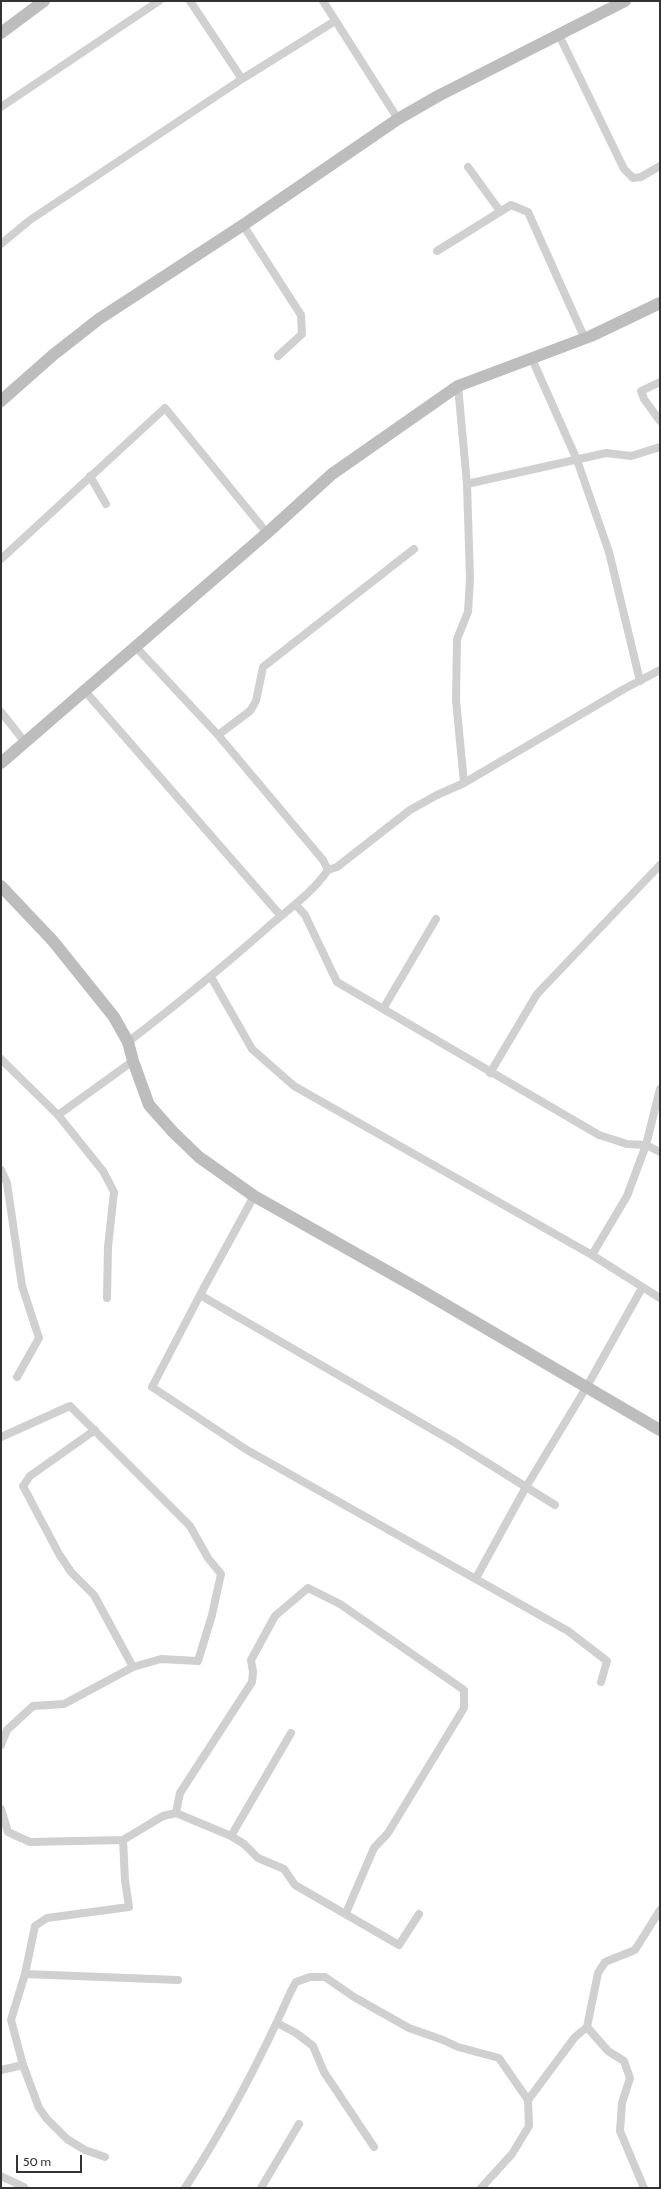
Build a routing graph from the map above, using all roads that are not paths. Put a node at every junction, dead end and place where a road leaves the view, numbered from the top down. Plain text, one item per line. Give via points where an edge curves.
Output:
1 (44, 1) edge
2 (159, 1) edge
3 (190, 1) edge
4 (322, 1) edge
5 (625, 1) edge
6 (335, 21) junction
7 (1, 33) edge
8 (559, 35) junction
9 (242, 79) junction
10 (1, 107) edge
11 (398, 119) junction
12 (660, 166) edge
13 (468, 167) dead end
14 (500, 211) junction
15 (243, 225) junction
16 (1, 244) edge
17 (437, 250) dead end
18 (660, 303) edge
19 (585, 339) junction
20 (278, 356) dead end
21 (532, 359) junction
22 (660, 382) edge
23 (458, 386) junction
24 (1, 400) edge
25 (660, 421) edge
26 (660, 448) edge
27 (577, 460) junction
28 (90, 476) junction
29 (467, 484) junction
30 (106, 504) dead end
31 (267, 533) junction
32 (414, 549) dead end
33 (1, 559) edge
34 (135, 646) junction
35 (660, 670) edge
36 (640, 681) junction
37 (84, 690) junction
38 (1, 712) edge
39 (218, 735) junction
40 (25, 742) junction
41 (1, 763) edge
42 (464, 783) junction
43 (660, 865) edge
44 (328, 870) junction
45 (1, 886) edge
46 (296, 905) junction
47 (281, 916) junction
48 (436, 919) dead end
49 (211, 977) junction
50 (383, 1008) junction
51 (128, 1042) junction
52 (1, 1059) edge
53 (132, 1061) junction
54 (490, 1073) junction
55 (660, 1089) edge
56 (58, 1115) junction
57 (646, 1145) junction
58 (660, 1152) edge
59 (1, 1170) edge
60 (254, 1196) junction
61 (592, 1255) junction
62 (642, 1288) junction
63 (200, 1295) junction
64 (107, 1298) dead end
65 (660, 1298) edge
66 (17, 1377) dead end
67 (586, 1388) junction
68 (95, 1430) junction
69 (660, 1430) edge
70 (1, 1437) edge
71 (526, 1487) junction
72 (555, 1505) dead end
73 (476, 1578) junction
74 (133, 1667) junction
75 (601, 1682) dead end
76 (291, 1733) dead end
77 (1, 1745) edge
78 (1, 1809) edge
79 (176, 1813) junction
80 (231, 1836) junction
81 (123, 1840) junction
82 (660, 1910) edge
83 (346, 1913) junction
84 (419, 1914) dead end
85 (25, 1974) junction
86 (178, 1980) dead end
87 (277, 2023) junction
88 (587, 2027) junction
89 (23, 2065) junction
90 (1, 2070) edge
91 (528, 2100) junction
92 (300, 2124) dead end
93 (374, 2147) dead end
94 (106, 2157) dead end
95 (1, 2176) edge
96 (24, 2187) dead end
97 (185, 2188) edge
98 (261, 2188) edge
99 (481, 2188) edge
100 (644, 2188) edge

1 - 7 street
2 - 10 street
3 - 9 street
4 - 6 street
5 - 8 street
6 - 9 street
6 - 11 street
8 - 11 street
8 - 12 street via 624,169 633,178 641,177
9 - 16 street via 30,220
11 - 15 street
13 - 14 street
14 - 17 street
14 - 19 street via 511,205 528,212
15 - 20 street via 301,315 302,334
15 - 24 street via 100,319
18 - 19 street
19 - 21 street
21 - 23 street
21 - 27 street
22 - 25 street via 641,391
23 - 29 street
23 - 31 street via 332,474
26 - 27 street via 631,456 606,453
27 - 29 street
27 - 36 street via 609,552
28 - 30 street
28 - 31 street via 165,408
28 - 33 street
29 - 42 street via 470,579 468,612 457,639 456,700
31 - 34 street
32 - 39 street via 263,667 256,701 250,710
34 - 37 street
34 - 39 street
35 - 36 street
36 - 42 street
37 - 40 street
37 - 47 street
38 - 40 street
39 - 44 street via 323,860
40 - 41 street
42 - 44 street via 410,810 337,868
43 - 54 street via 537,994
44 - 46 street
45 - 51 street via 53,941 90,986 114,1017
46 - 47 street
46 - 50 street via 305,915 337,982
47 - 49 street
48 - 50 street
49 - 51 street
49 - 61 street via 252,1049 294,1086
50 - 54 street
51 - 53 street
52 - 56 street
53 - 56 street
53 - 60 street via 144,1094 157,1115 199,1157
54 - 57 street via 599,1135 627,1144
55 - 57 street
56 - 64 street via 103,1171 114,1192 108,1247
57 - 58 street
57 - 61 street via 627,1196
59 - 66 street via 7,1183 22,1286 39,1338
60 - 63 street
60 - 67 street
61 - 62 street
62 - 65 street
62 - 67 street
63 - 71 street via 454,1442
63 - 73 street via 152,1387 247,1450
67 - 69 street
67 - 71 street
68 - 70 street via 70,1406
68 - 74 street via 30,1476 23,1486 59,1554 71,1572 94,1595
68 - 74 street via 190,1526 208,1558 221,1574 198,1661 161,1659
71 - 72 street
71 - 73 street
73 - 75 street via 568,1632 607,1661
74 - 77 street via 64,1704 33,1706 7,1730
76 - 80 street
78 - 81 street via 8,1832 30,1842
79 - 80 street
79 - 81 street via 163,1816
79 - 83 street via 180,1793 252,1682 254,1672 251,1660 275,1616 308,1588 340,1604 464,1690 464,1708 388,1833 374,1848
80 - 83 street via 244,1844 258,1858 284,1869 295,1885
81 - 85 street via 129,1907 47,1918 35,1926
82 - 88 street via 634,1950 605,1962 598,1974
83 - 84 street via 399,1945
85 - 86 street
85 - 89 street via 11,2020
87 - 91 street via 296,1982 310,1977 325,1977 408,2028 458,2048 499,2058
87 - 93 street via 314,2046 324,2072
87 - 97 street via 212,2146
88 - 91 street via 575,2037
88 - 100 street via 608,2051 624,2061 626,2066 630,2078 622,2103 620,2131
89 - 90 street
89 - 94 street via 39,2108 47,2119 67,2139 85,2150
91 - 99 street via 529,2126 512,2154
92 - 98 street
95 - 96 street

